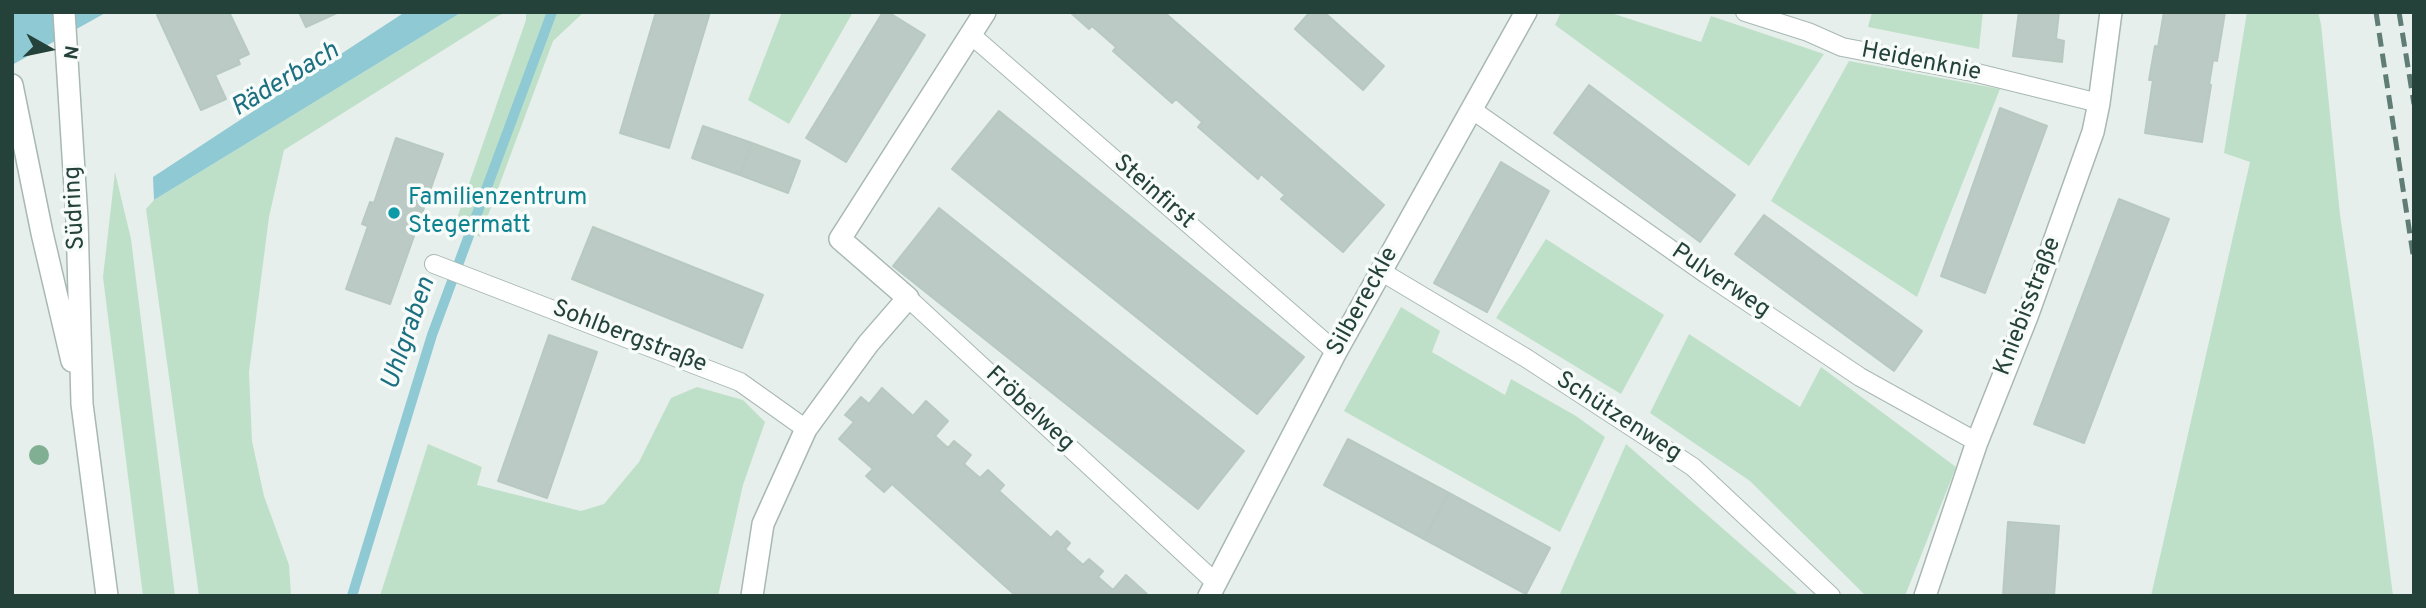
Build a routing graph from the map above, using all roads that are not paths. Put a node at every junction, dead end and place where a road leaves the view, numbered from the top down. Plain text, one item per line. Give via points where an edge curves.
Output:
1 (64, 12) edge
2 (985, 12) edge
3 (1525, 12) edge
4 (1745, 12) edge
5 (2110, 12) edge
6 (970, 34) junction
7 (12, 85) edge
8 (2099, 103) junction
9 (1471, 109) junction
10 (438, 265) dead end
11 (1382, 272) junction
12 (908, 298) junction
13 (1336, 352) junction
14 (82, 404) junction
15 (806, 429) junction
16 (1977, 442) junction
17 (1213, 589) edge
18 (107, 596) edge
19 (752, 596) edge
20 (1830, 596) edge
21 (1925, 596) edge

1 - 14 street, Südring
2 - 6 street
3 - 9 street, Silbereckle
4 - 8 lane, Heidenknie via 1842,47
5 - 8 street, Kniebisstraße
6 - 12 street, Fröbelweg via 839,239
6 - 13 lane, Steinfirst
7 - 14 street, Südring
8 - 16 street, Kniebisstraße via 2055,239
9 - 11 street, Silbereckle
9 - 16 lane, Pulverweg via 1860,377
10 - 15 lane, Sohlbergstraße via 740,382
11 - 13 street, Silbereckle
11 - 20 lane, Schützenweg via 1526,358 1693,467
12 - 15 street
12 - 17 lane, Fröbelweg
13 - 17 street, Silbereckle
14 - 18 street, Südring
15 - 19 street via 763,524
16 - 21 street, Kniebisstraße

